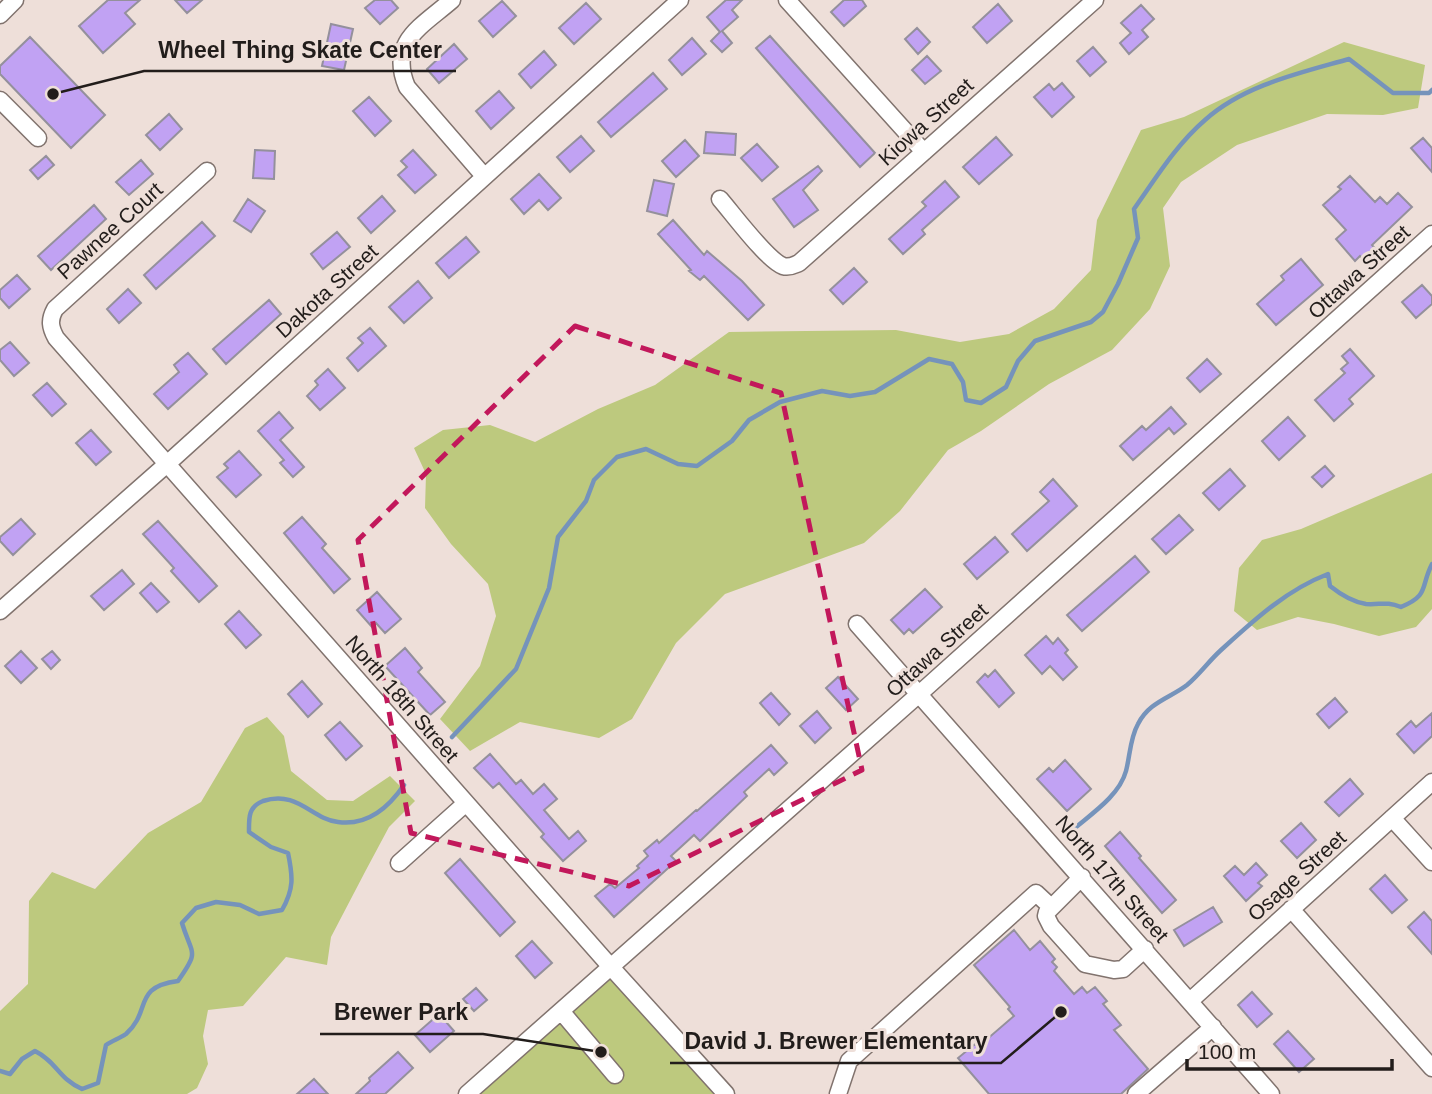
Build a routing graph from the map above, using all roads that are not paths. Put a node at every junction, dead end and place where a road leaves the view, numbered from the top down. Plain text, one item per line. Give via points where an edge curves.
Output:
1 (15, 0) edge
2 (452, 0) edge
3 (680, 0) edge
4 (793, 2) edge
5 (1087, 3) edge
6 (0, 15) edge
7 (0, 100) edge
8 (38, 138) dead end
9 (924, 152) junction
10 (208, 171) dead end
11 (484, 176) junction
12 (720, 199) dead end
13 (1432, 234) edge
14 (50, 327) joint
15 (167, 464) junction
16 (0, 611) edge
17 (858, 624) dead end
18 (918, 695) junction
19 (1432, 782) edge
20 (466, 803) junction
21 (1392, 818) junction
22 (1432, 862) edge
23 (398, 863) dead end
24 (1082, 877) junction
25 (1051, 907) junction
26 (1291, 909) junction
27 (1145, 949) junction
28 (610, 966) junction
29 (1190, 1001) junction
30 (561, 1011) junction
31 (1213, 1027) junction
32 (1432, 1068) edge
33 (615, 1075) dead end
34 (467, 1094) edge
35 (726, 1094) edge
36 (838, 1094) edge
37 (1136, 1094) edge
38 (1271, 1094) edge

1 - 6 street
2 - 11 street via 407,40 400,72 407,87
3 - 11 street, Dakota Street
4 - 9 street
5 - 9 street, Kiowa Street
7 - 8 street
9 - 12 street, Kiowa Street via 790,267 770,257
10 - 14 street, Pawnee Court via 55,309
11 - 15 street, Dakota Street
13 - 18 street, Ottawa Street
14 - 15 street, North 18th Street via 69,355
15 - 16 street, Dakota Street
15 - 20 street, North 18th Street
17 - 18 street, North 17th Street
18 - 24 street, North 17th Street
18 - 28 street, Ottawa Street
19 - 21 street, Osage Street
20 - 23 street
20 - 28 street, North 18th Street
21 - 22 street
21 - 26 street, Osage Street
24 - 25 street
24 - 27 street, North 17th Street
25 - 27 street via 1046,916 1051,926 1085,964 1123,969
25 - 36 street via 1036,893 849,1061
26 - 29 street, Osage Street
26 - 32 street
27 - 29 street, North 17th Street
28 - 30 street, Ottawa Street
28 - 35 street, North 18th Street
29 - 31 street, North 17th Street
30 - 33 street
30 - 34 street, Ottawa Street
31 - 37 street
31 - 38 street, North 17th Street

